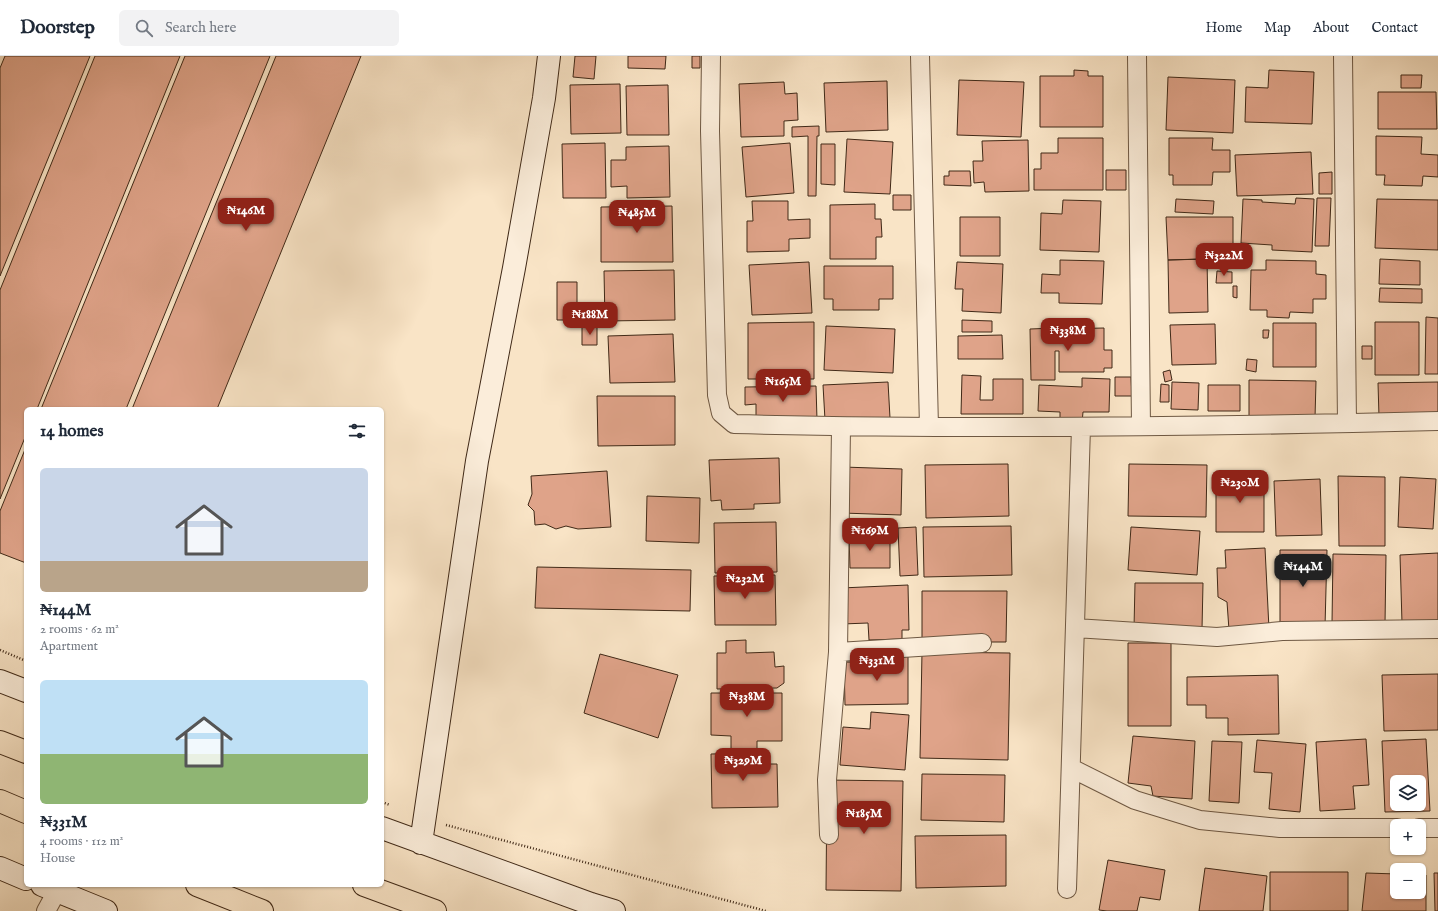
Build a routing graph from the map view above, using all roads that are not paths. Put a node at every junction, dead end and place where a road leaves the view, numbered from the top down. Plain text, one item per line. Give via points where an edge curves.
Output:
1 (550, 56) edge
2 (711, 56) edge
3 (920, 56) edge
4 (1137, 56) edge
5 (1343, 56) edge
6 (1438, 421) edge
7 (1347, 423) junction
8 (1141, 426) junction
9 (841, 427) junction
10 (929, 427) junction
11 (1081, 427) junction
12 (1075, 628) junction
13 (1438, 629) edge
14 (982, 643) dead end
15 (838, 652) junction
16 (0, 681) edge
17 (24, 691) edge
18 (0, 742) edge
19 (24, 751) edge
20 (1071, 768) junction
21 (0, 801) edge
22 (24, 811) edge
23 (1390, 828) edge
24 (1426, 828) edge
25 (1438, 828) edge
26 (384, 829) edge
27 (829, 835) dead end
28 (421, 843) junction
29 (0, 868) edge
30 (24, 878) edge
31 (202, 887) edge
32 (369, 887) edge
33 (49, 888) edge
34 (1067, 889) dead end
35 (46, 911) edge
36 (106, 911) edge
37 (262, 911) edge
38 (435, 911) edge
39 (614, 911) edge

1 - 28 street via 516,260 477,461
2 - 9 street via 710,132 716,395 721,412 734,424
3 - 10 street
4 - 8 street
5 - 7 street
6 - 7 street
7 - 8 street
8 - 11 street
9 - 10 street
9 - 15 street
10 - 11 street
11 - 12 street
12 - 13 street via 1217,637 1282,631
12 - 20 street
14 - 15 street
15 - 27 street via 828,780
16 - 17 street
18 - 19 highway
20 - 23 street via 1135,800 1200,820 1280,828
20 - 34 street
21 - 22 highway
24 - 25 street
26 - 28 street
28 - 39 street
29 - 30 street
31 - 37 highway
32 - 38 highway
33 - 35 street
33 - 36 street

